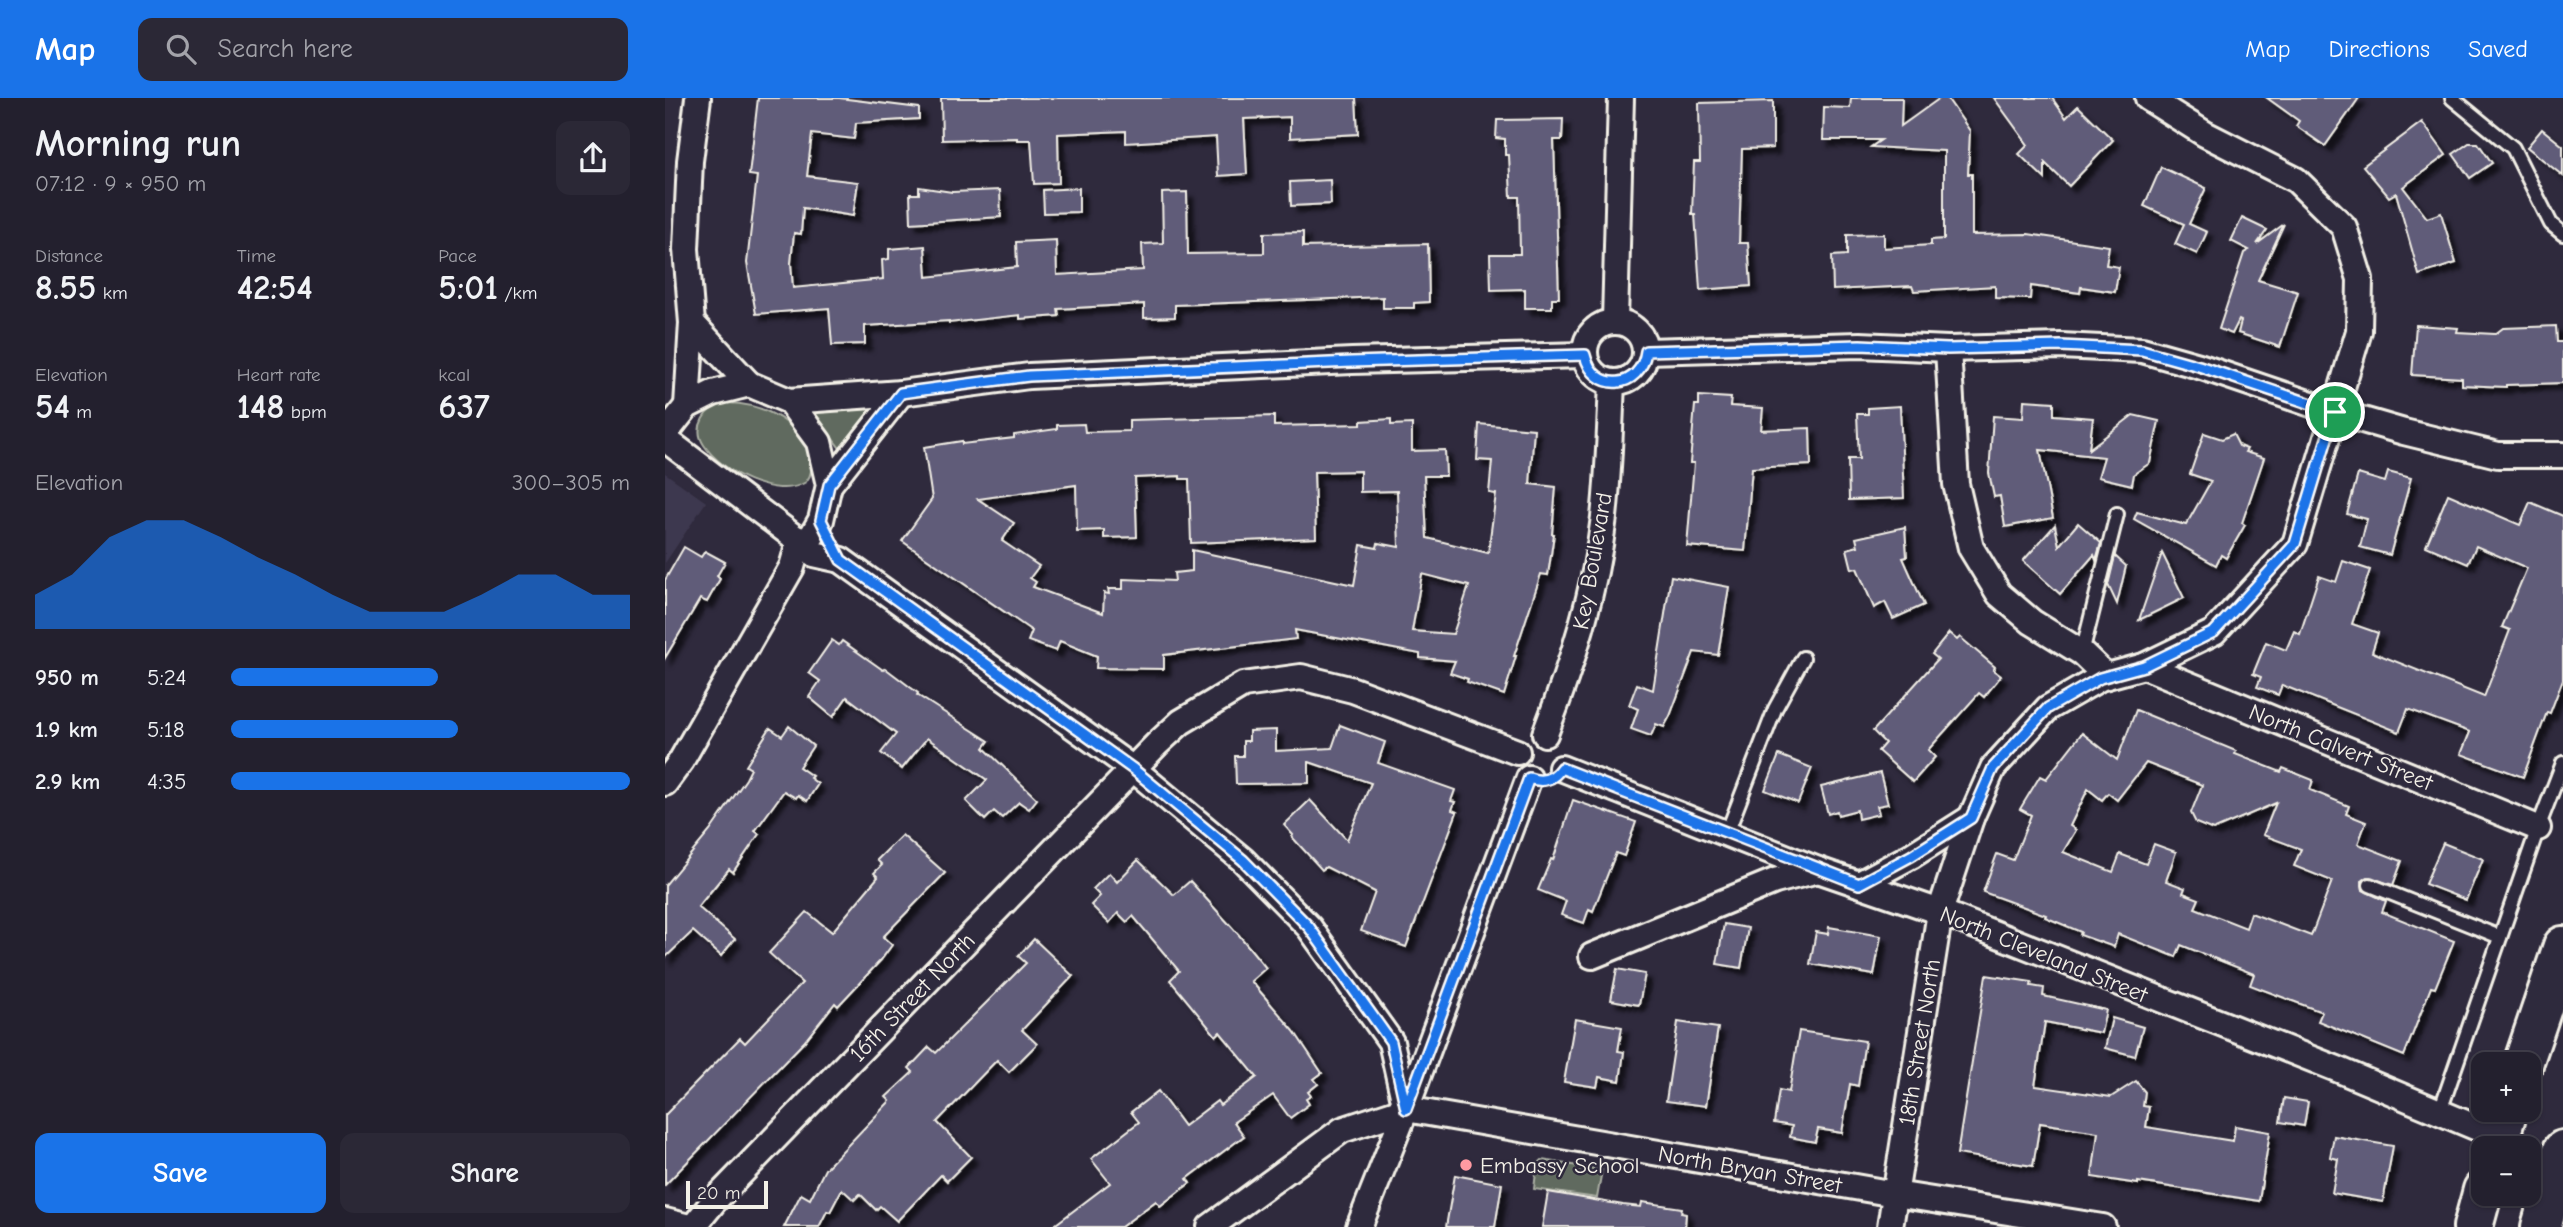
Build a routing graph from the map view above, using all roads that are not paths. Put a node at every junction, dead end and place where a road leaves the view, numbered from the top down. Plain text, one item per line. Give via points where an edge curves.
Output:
1 (698, 98) edge
2 (1621, 98) edge
3 (2148, 98) edge
4 (2452, 98) edge
5 (2563, 234) edge
6 (1615, 321) junction
7 (692, 323) junction
8 (1948, 349) junction
9 (1646, 351) junction
10 (1585, 355) junction
11 (1612, 382) junction
12 (749, 384) junction
13 (901, 393) junction
14 (789, 401) junction
15 (687, 407) junction
16 (2335, 412) junction
17 (665, 436) edge
18 (2563, 455) edge
19 (829, 485) junction
20 (2117, 514) dead end
21 (821, 520) junction
22 (803, 543) junction
23 (841, 560) junction
24 (2082, 653) junction
25 (1803, 658) dead end
26 (2144, 666) junction
27 (2106, 676) junction
28 (1545, 734) junction
29 (1517, 752) junction
30 (2563, 763) edge
31 (1561, 768) junction
32 (1133, 769) junction
33 (1529, 778) junction
34 (665, 783) edge
35 (1971, 818) junction
36 (2538, 828) junction
37 (1727, 833) junction
38 (1818, 870) junction
39 (1859, 884) junction
40 (2370, 885) dead end
41 (1940, 912) junction
42 (2500, 937) junction
43 (2563, 946) edge
44 (1593, 956) dead end
45 (2527, 1052) edge
46 (1406, 1109) junction
47 (2440, 1111) junction
48 (2504, 1136) edge
49 (1895, 1194) junction
50 (2479, 1206) edge
51 (2538, 1206) edge
52 (665, 1221) edge
53 (691, 1227) edge
54 (1210, 1227) edge
55 (1359, 1227) edge
56 (1890, 1227) edge
57 (2103, 1227) edge
58 (2473, 1227) edge
59 (2541, 1227) edge

1 - 7 street via 686,249
2 - 6 street
3 - 16 street, 18th Street North via 2205,134 2296,180 2344,227 2360,279 2359,331
4 - 5 lane via 2513,148 2551,224
6 - 9 street via 1635,328
6 - 10 street via 1592,332
7 - 12 street
7 - 15 street
8 - 9 street via 1860,345
8 - 16 street via 2061,346 2142,350
8 - 24 street via 1956,484 1971,548 2000,594 2032,622
9 - 11 street via 1636,374
10 - 11 street via 1594,374
10 - 13 street via 1029,376
11 - 28 street, Key Boulevard via 1598,557 1581,631
12 - 14 street
12 - 15 street via 713,393
13 - 14 street
13 - 19 street
14 - 19 street via 819,442
15 - 17 street
16 - 18 street via 2498,455
16 - 26 street, 18th Street North via 2295,544 2214,632
17 - 22 street
19 - 21 street
20 - 24 lane
21 - 22 street
21 - 23 street
22 - 23 street via 814,554
22 - 34 street
23 - 32 street
24 - 27 street
25 - 37 lane via 1775,709
26 - 27 street, 18th Street North
26 - 36 street, North Calvert Street
27 - 35 street, 18th Street North via 2048,708 1993,768
28 - 29 street via 1525,738
28 - 31 street via 1562,750
29 - 32 street via 1353,690 1301,677 1243,685 1181,723
29 - 33 street via 1518,767
30 - 36 lane
31 - 33 street via 1545,780
31 - 37 street, North Cleveland Street
32 - 46 street via 1243,860 1309,927 1391,1042
32 - 53 street, 16th Street North
33 - 46 street
35 - 39 street
35 - 41 street, 18th Street North
36 - 42 lane
37 - 38 street, North Cleveland Street
38 - 39 street, North Cleveland Street
38 - 44 street via 1775,880
39 - 41 street, North Cleveland Street
40 - 42 lane
41 - 47 street, North Cleveland Street
41 - 49 street, 18th Street North
42 - 47 lane
43 - 45 main road
46 - 49 street, North Bryan Street
46 - 54 street via 1342,1130
46 - 55 street
47 - 48 street, North Cleveland Street
49 - 56 street, 18th Street North
49 - 57 street, North Bryan Street
50 - 58 main road
51 - 59 main road
52 - 53 street

